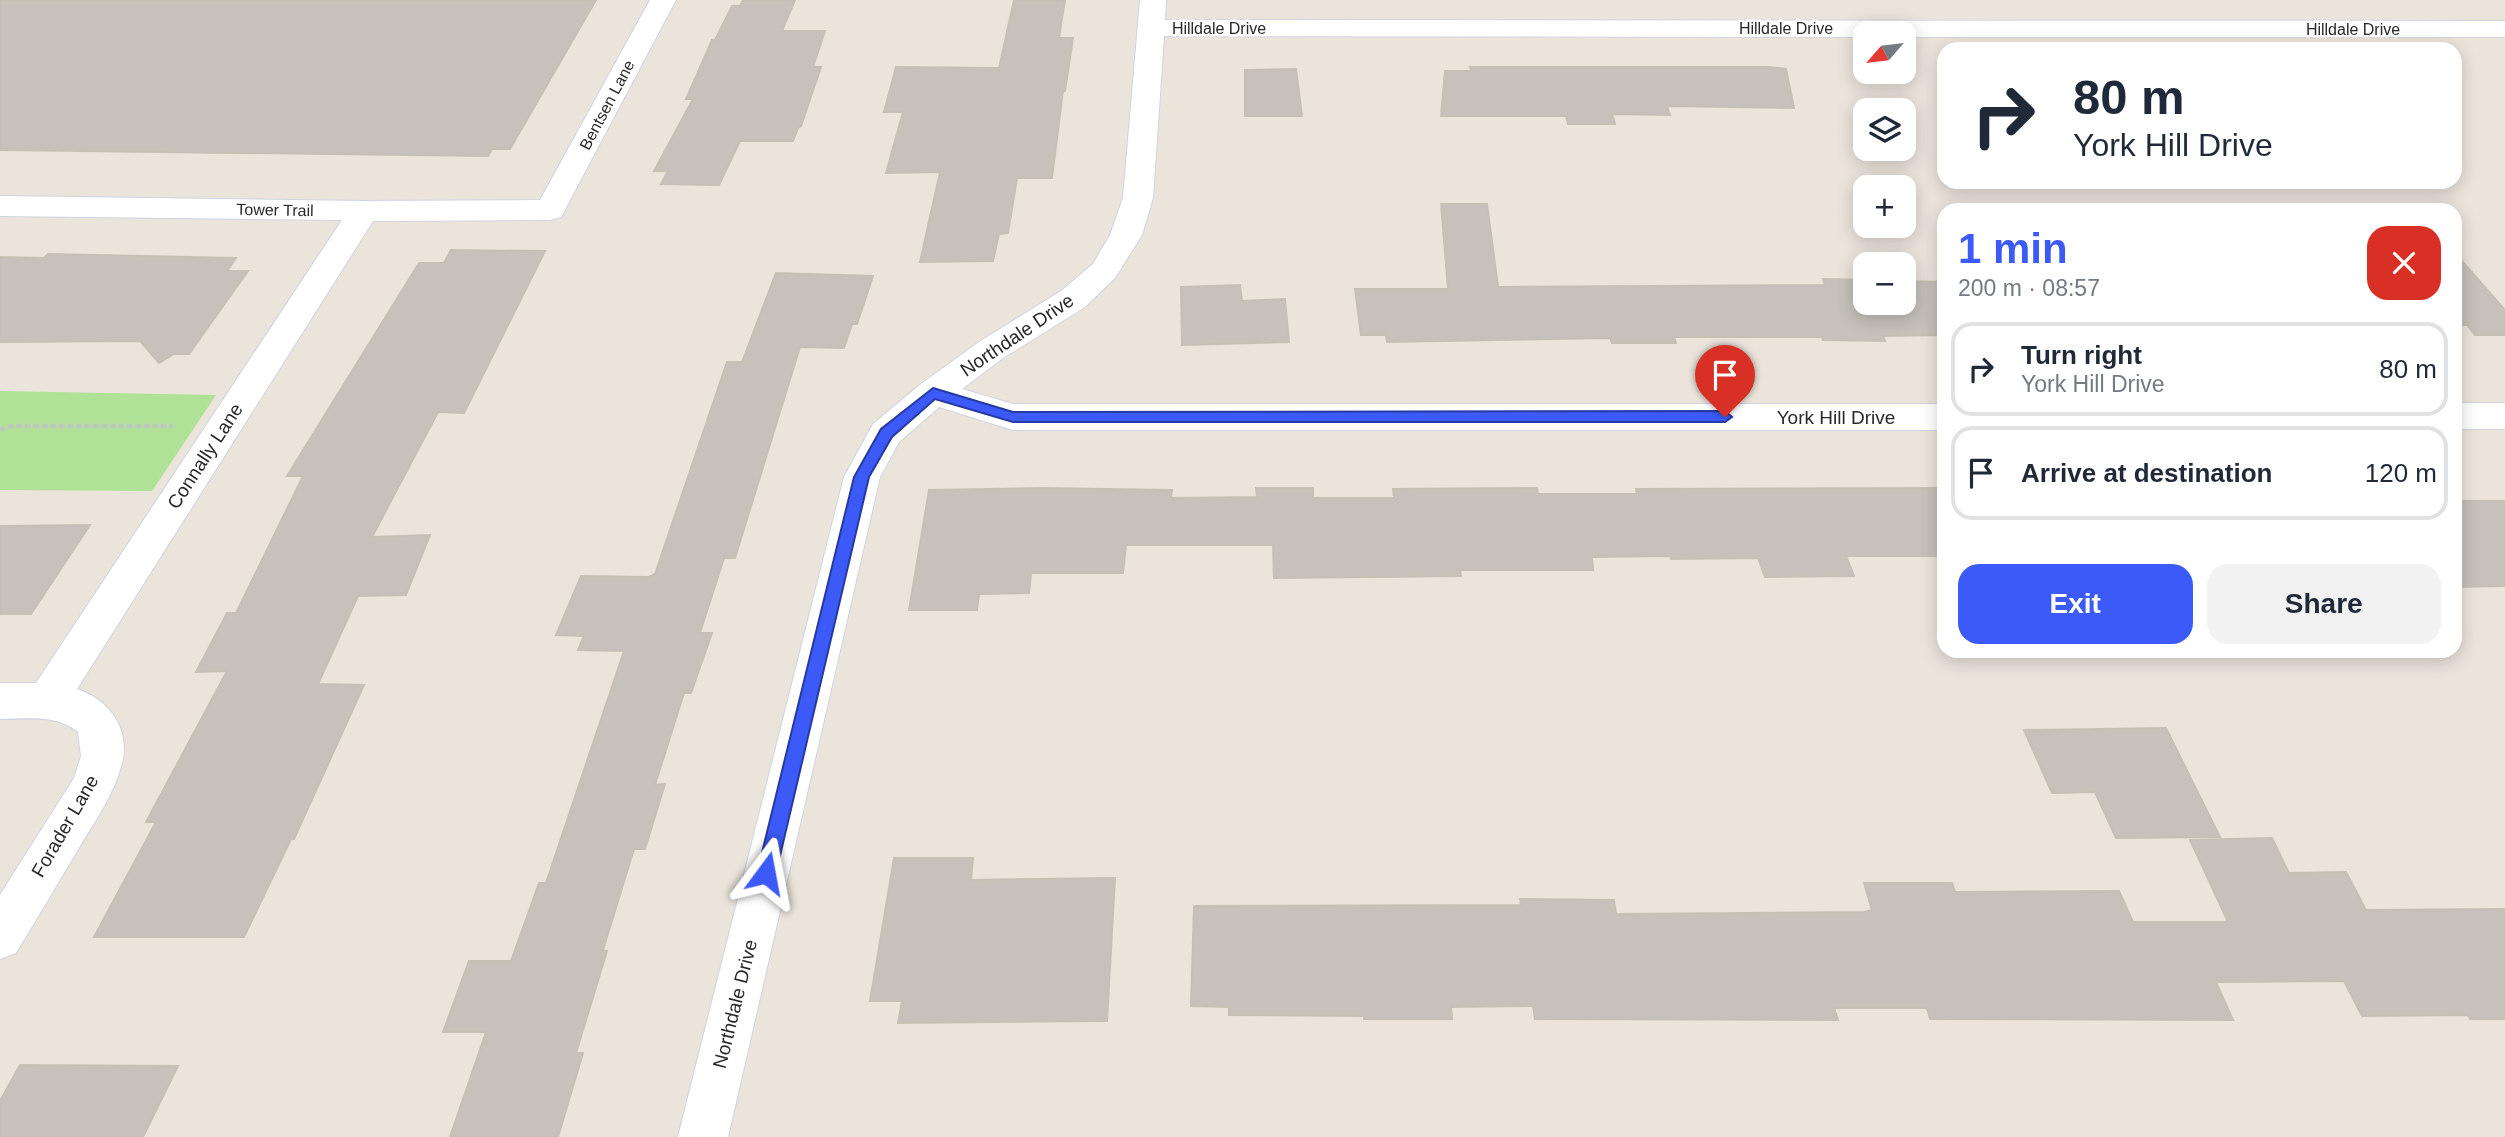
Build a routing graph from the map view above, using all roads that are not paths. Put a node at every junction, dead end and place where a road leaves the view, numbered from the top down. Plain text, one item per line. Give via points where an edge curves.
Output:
1 (663, 0) edge
2 (1152, 14) edge
3 (2505, 29) edge
4 (0, 206) edge
5 (550, 210) joint
6 (365, 211) junction
7 (933, 393) junction
8 (2462, 416) edge
9 (2505, 416) edge
10 (1937, 417) edge
11 (0, 701) edge
12 (47, 701) junction
13 (0, 937) edge
14 (703, 1137) edge

1 - 5 street, Bentsen Lane
2 - 3 street, Hilldale Drive
2 - 7 street, Northdale Drive via 1138,198 1126,235 1104,271 1073,299
4 - 6 street, Tower Trail
5 - 6 street, Tower Trail
6 - 12 street, Connally Lane
7 - 10 street, York Hill Drive via 1013,417
7 - 14 street, Northdale Drive via 887,433 862,477
8 - 9 street
11 - 12 street, Forader Lane
12 - 13 street, Forader Lane via 78,707 98,724 102,756 93,785

